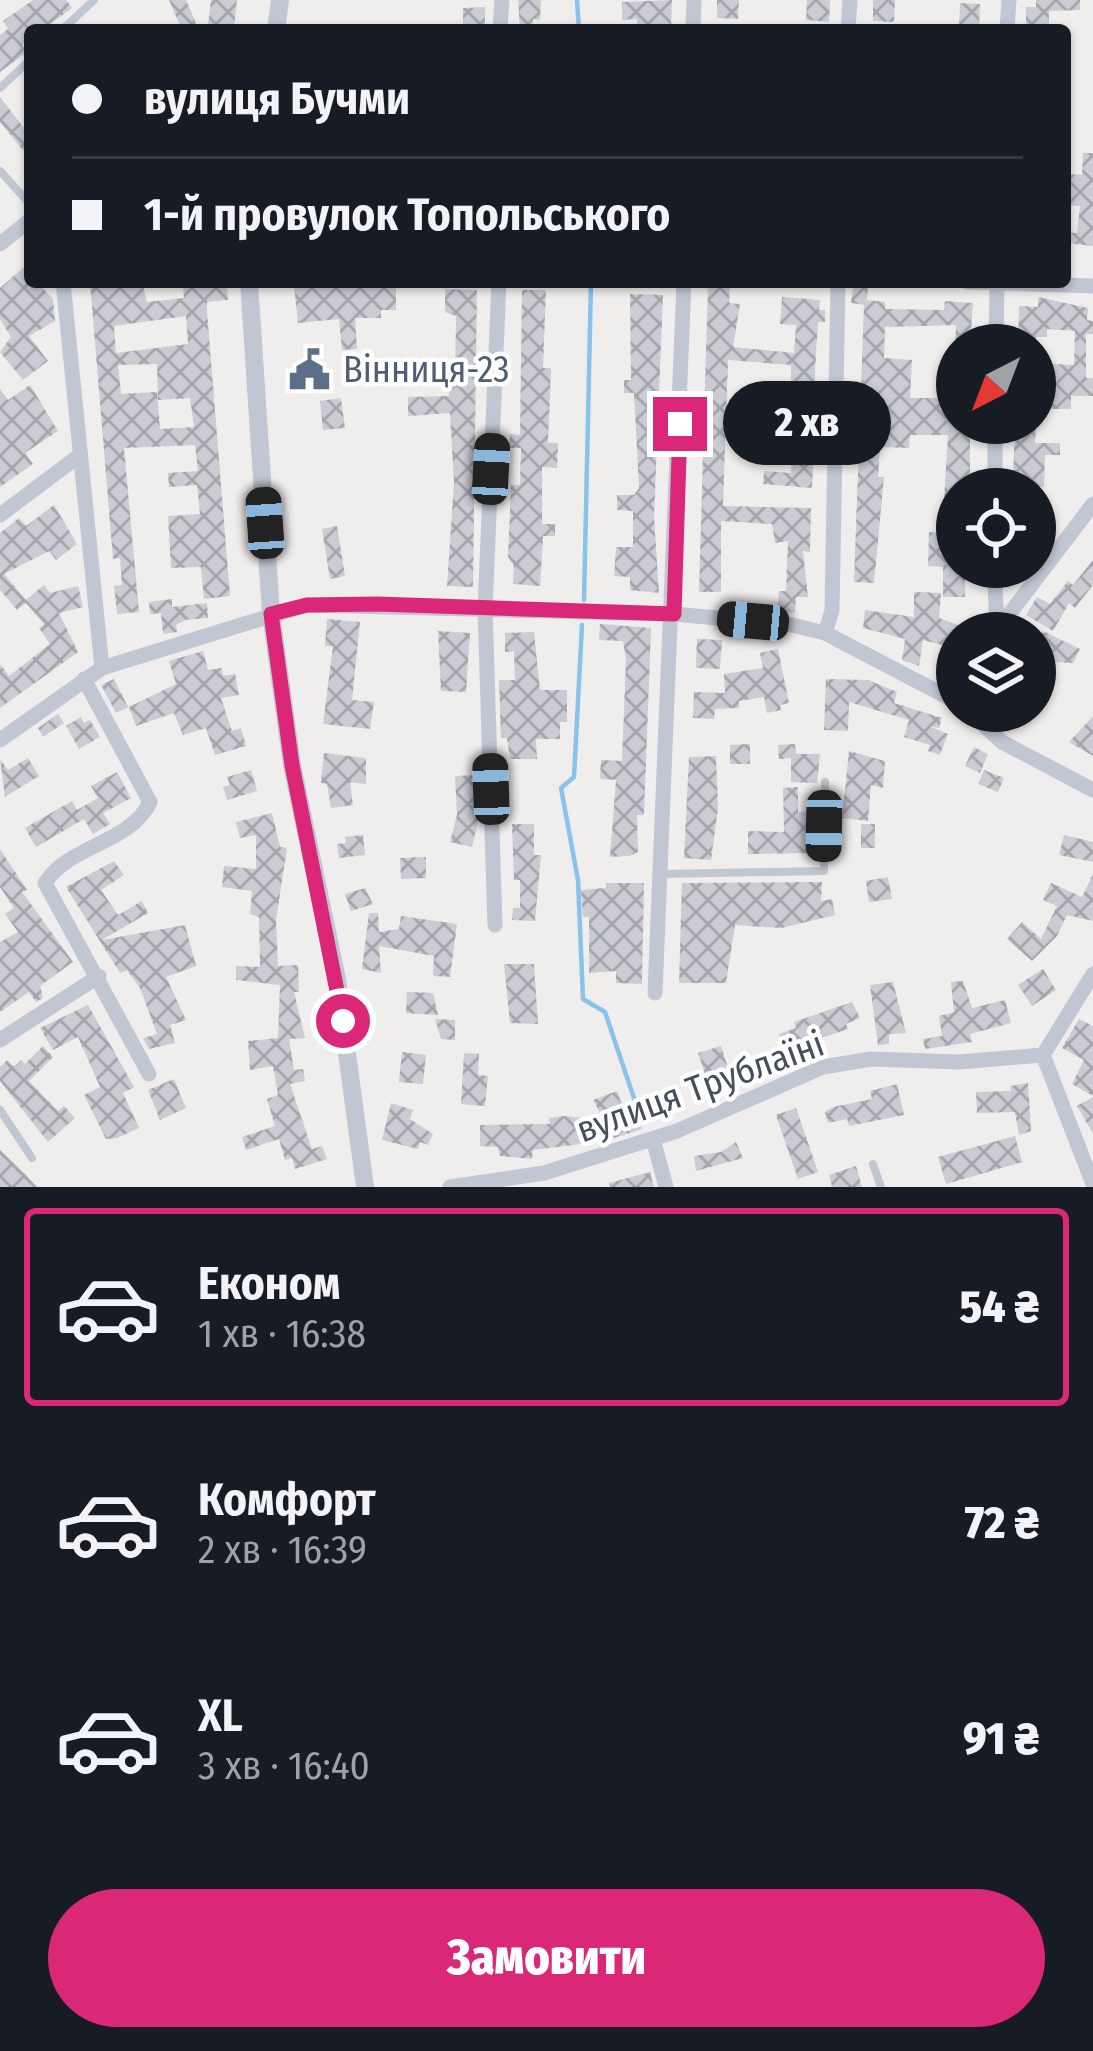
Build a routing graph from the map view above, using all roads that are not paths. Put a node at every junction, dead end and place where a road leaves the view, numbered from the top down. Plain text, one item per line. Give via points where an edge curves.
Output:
1 (94, 0) edge
2 (68, 24) edge
3 (24, 66) edge
4 (0, 88) edge
5 (0, 171) edge
6 (24, 197) edge
7 (24, 225) edge
8 (0, 244) edge
9 (64, 288) edge
10 (249, 288) edge
11 (499, 288) edge
12 (684, 288) edge
13 (838, 288) edge
14 (997, 288) edge
15 (996, 324) edge
16 (80, 455) junction
17 (1093, 504) edge
18 (0, 515) edge
19 (485, 609) junction
20 (1009, 612) edge
21 (271, 614) junction
22 (674, 614) junction
23 (825, 633) junction
24 (102, 668) junction
25 (84, 679) junction
26 (936, 691) edge
27 (990, 732) edge
28 (0, 740) edge
29 (825, 782) dead end
30 (1093, 790) edge
31 (661, 874) junction
32 (495, 925) dead end
33 (1093, 974) edge
34 (99, 976) junction
35 (655, 993) dead end
36 (0, 1040) edge
37 (1043, 1054) junction
38 (149, 1073) dead end
39 (0, 1110) edge
40 (653, 1139) junction
41 (32, 1158) dead end
42 (873, 1164) dead end
43 (1093, 1184) edge
44 (365, 1187) edge
45 (450, 1187) edge
46 (666, 1187) edge
47 (881, 1187) edge

1 - 2 lane
3 - 4 lane
5 - 6 lane
7 - 8 street
9 - 16 street
10 - 21 street
11 - 19 street
12 - 22 street
13 - 23 street via 832,611
14 - 15 street
16 - 18 street
16 - 24 street
17 - 20 street
19 - 21 street via 307,605
19 - 22 street
19 - 32 street
21 - 24 street
21 - 44 street via 292,765 337,979
22 - 23 street
22 - 31 street
23 - 26 street
24 - 25 street
25 - 28 street
25 - 34 street via 150,802 133,824 55,867 45,883
27 - 30 street
29 - 31 lane via 824,871
31 - 35 street
33 - 37 street
34 - 36 street
34 - 38 street
37 - 40 street, вулиця Трублаїні via 824,1067
37 - 43 street
39 - 41 lane
40 - 45 street, вулиця Трублаїні via 544,1173
40 - 46 street
42 - 47 lane

